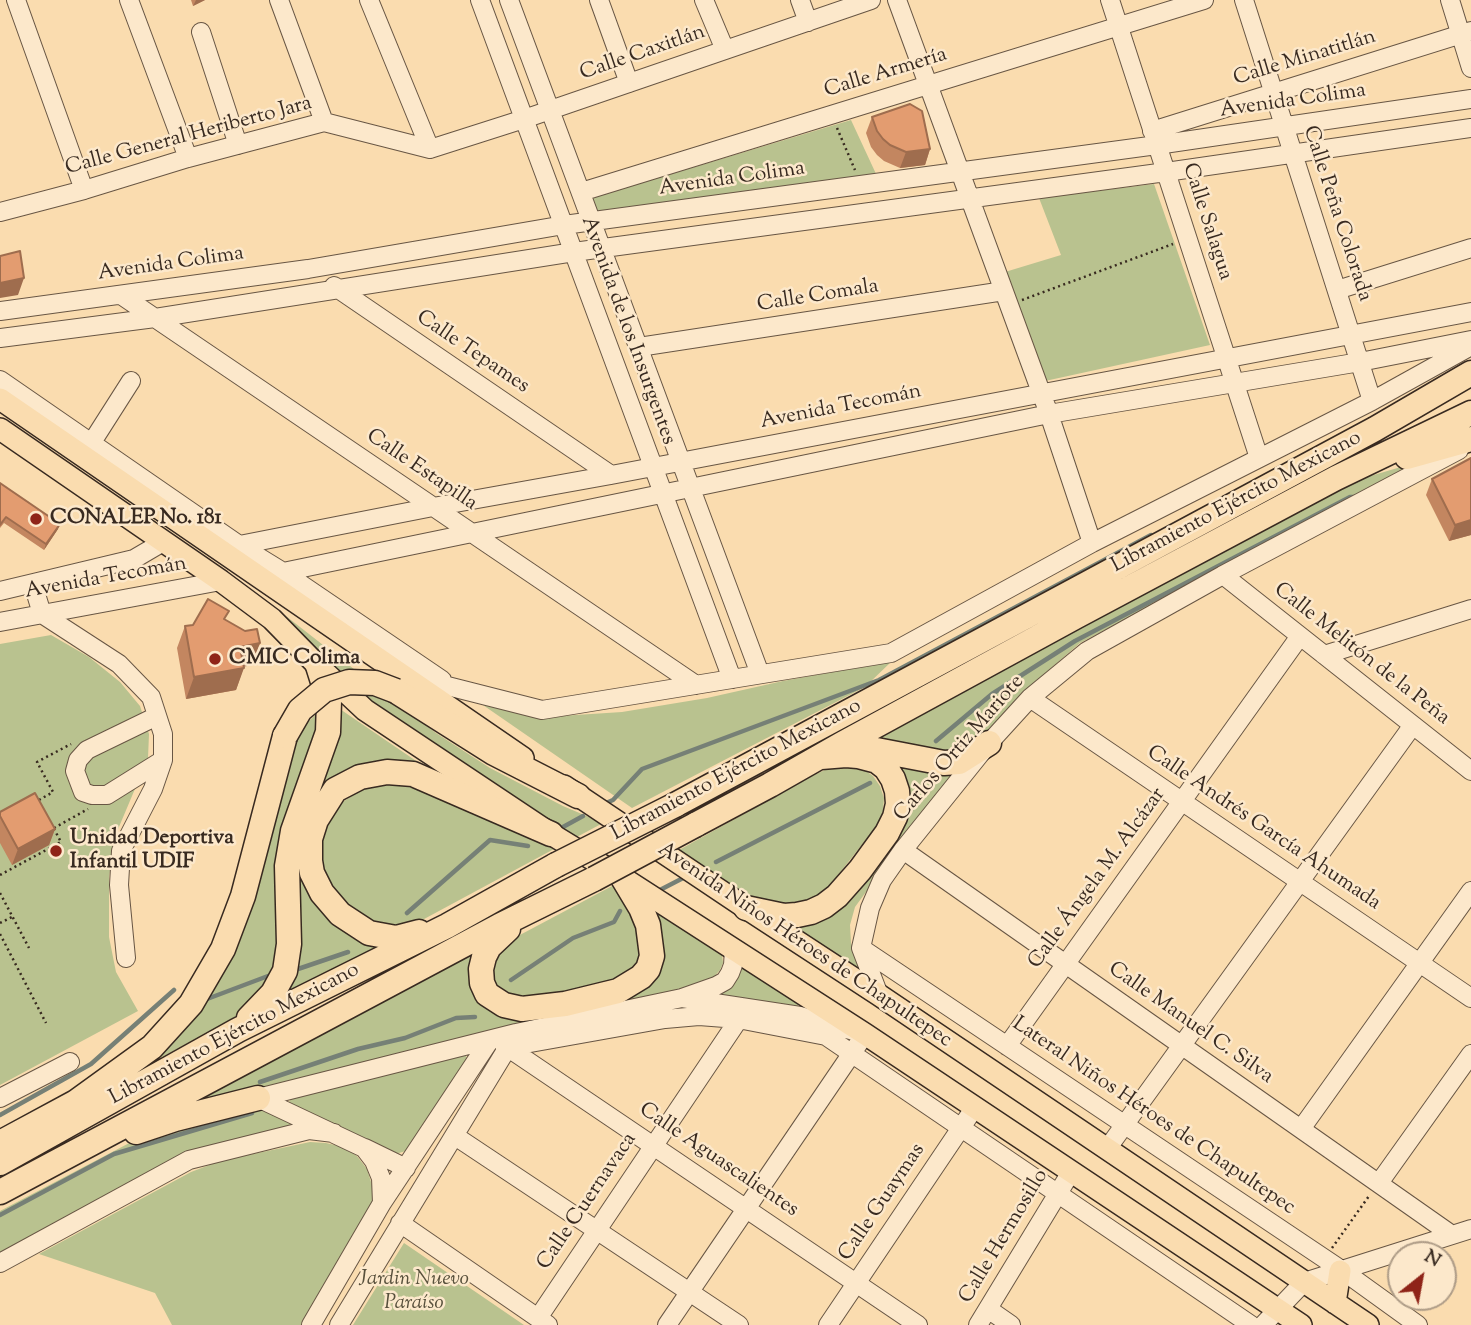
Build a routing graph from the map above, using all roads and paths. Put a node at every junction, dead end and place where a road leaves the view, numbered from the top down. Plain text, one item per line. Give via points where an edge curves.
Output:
1 (16, 0) edge
2 (129, 0) edge
3 (279, 0) edge
4 (369, 0) edge
5 (480, 0) edge
6 (509, 0) edge
7 (599, 0) edge
8 (705, 0) edge
9 (800, 0) edge
10 (871, 0) edge
11 (897, 0) edge
12 (1110, 0) edge
13 (1204, 0) edge
14 (1244, 0) edge
15 (1450, 0) edge
16 (808, 22) junction
17 (1118, 27) junction
18 (201, 32) dead end
19 (1466, 33) edge
20 (724, 50) junction
21 (1471, 68) edge
22 (629, 83) junction
23 (928, 85) junction
24 (1274, 93) junction
25 (1471, 99) edge
26 (550, 110) junction
27 (832, 115) junction
28 (524, 119) junction
29 (324, 122) junction
30 (1284, 126) junction
31 (1471, 128) edge
32 (1155, 138) junction
33 (238, 145) junction
34 (430, 149) junction
35 (1293, 154) junction
36 (188, 158) junction
37 (959, 171) junction
38 (1166, 172) junction
39 (861, 185) junction
40 (83, 190) junction
41 (581, 192) junction
42 (969, 198) junction
43 (0, 212) edge
44 (592, 222) junction
45 (564, 225) junction
46 (1187, 238) junction
47 (602, 248) junction
48 (1471, 248) edge
49 (574, 252) junction
50 (308, 269) junction
51 (338, 289) junction
52 (1337, 290) junction
53 (121, 295) junction
54 (1007, 298) junction
55 (0, 311) edge
56 (1471, 312) edge
57 (155, 318) junction
58 (1351, 335) junction
59 (0, 338) edge
60 (1471, 340) edge
61 (1471, 346) edge
62 (639, 347) junction
63 (1471, 355) edge
64 (1226, 358) junction
65 (1360, 362) junction
66 (1471, 373) edge
67 (0, 380) edge
68 (131, 381) dead end
69 (1234, 383) junction
70 (1041, 393) junction
71 (0, 399) edge
72 (1372, 401) junction
73 (1471, 413) edge
74 (1049, 414) junction
75 (0, 429) edge
76 (1375, 429) junction
77 (1471, 441) edge
78 (88, 449) junction
79 (1259, 458) junction
80 (681, 461) junction
81 (653, 467) junction
82 (611, 475) junction
83 (1336, 478) junction
84 (691, 487) junction
85 (664, 494) junction
86 (433, 507) junction
87 (471, 533) junction
88 (163, 542) junction
89 (1092, 543) junction
90 (229, 547) junction
91 (283, 572) junction
92 (1223, 575) junction
93 (262, 579) junction
94 (221, 582) junction
95 (33, 584) junction
96 (728, 586) junction
97 (0, 591) edge
98 (700, 591) junction
99 (1471, 608) edge
100 (42, 614) junction
101 (0, 622) edge
102 (1300, 636) junction
103 (1324, 655) junction
104 (318, 666) junction
105 (760, 674) junction
106 (732, 679) junction
107 (399, 683) junction
108 (696, 685) junction
109 (453, 688) junction
110 (1030, 698) junction
111 (157, 716) junction
112 (1413, 725) junction
113 (989, 743) junction
114 (842, 744) junction
115 (817, 757) junction
116 (163, 761) junction
117 (1471, 771) edge
118 (92, 795) junction
119 (578, 796) joint
120 (39, 800) edge
121 (1182, 801) junction
122 (44, 809) edge
123 (551, 834) junction
124 (903, 850) junction
125 (0, 875) edge
126 (622, 878) junction
127 (1300, 882) junction
128 (1471, 891) edge
129 (0, 893) edge
130 (746, 908) junction
131 (525, 913) junction
132 (12, 917) junction
133 (0, 923) edge
134 (447, 926) junction
135 (0, 934) edge
136 (29, 948) dead end
137 (861, 948) junction
138 (733, 949) junction
139 (126, 958) dead end
140 (1419, 963) junction
141 (1065, 964) junction
142 (879, 995) junction
143 (682, 998) junction
144 (1471, 998) edge
145 (742, 1013) junction
146 (46, 1023) dead end
147 (238, 1030) junction
148 (865, 1034) junction
149 (490, 1040) junction
150 (508, 1046) junction
151 (1007, 1046) junction
152 (1182, 1046) junction
153 (852, 1054) junction
154 (1471, 1054) edge
155 (70, 1062) dead end
156 (0, 1098) edge
157 (258, 1098) junction
158 (975, 1107) junction
159 (1124, 1125) junction
160 (961, 1128) junction
161 (1301, 1129) junction
162 (334, 1133) junction
163 (455, 1136) junction
164 (44, 1138) junction
165 (0, 1143) edge
166 (654, 1145) junction
167 (365, 1148) junction
168 (1107, 1149) junction
169 (72, 1153) junction
170 (0, 1154) edge
171 (0, 1163) edge
172 (406, 1168) junction
173 (1071, 1172) junction
174 (1379, 1183) junction
175 (0, 1192) edge
176 (1058, 1194) junction
177 (382, 1203) junction
178 (747, 1208) junction
179 (400, 1223) junction
180 (1471, 1228) edge
181 (597, 1230) junction
182 (1452, 1235) junction
183 (0, 1263) edge
184 (1332, 1265) junction
185 (1304, 1282) junction
186 (856, 1283) junction
187 (690, 1292) junction
188 (1335, 1303) junction
189 (988, 1309) junction
190 (1270, 1317) edge
191 (543, 1321) edge
192 (311, 1325) edge
193 (339, 1325) edge
194 (667, 1325) edge
195 (739, 1325) edge
196 (828, 1325) edge
197 (918, 1325) edge
198 (978, 1325) edge
199 (1011, 1325) edge
200 (1251, 1325) edge
201 (1301, 1325) edge
202 (1368, 1325) edge
203 (1418, 1325) edge

1 - 40 street
2 - 36 street
3 - 29 street
4 - 34 street
5 - 28 street, Avenida de los Insurgentes
6 - 26 street, Avenida de los Insurgentes
7 - 22 street
8 - 20 street
9 - 16 street
10 - 16 street, Calle Caxitlán
11 - 23 street
12 - 17 street, Calle Salagua
13 - 17 street, Calle Armería
14 - 24 street, Calle Peña Colorada
15 - 19 street
16 - 20 street, Calle Caxitlán
17 - 23 street, Calle Armería
17 - 32 street, Calle Salagua
18 - 33 street
19 - 21 street
19 - 24 street, Calle Minatitlán
20 - 22 street, Calle Caxitlán
22 - 26 street, Calle Caxitlán
23 - 27 street, Calle Armería
23 - 37 street
24 - 30 street, Calle Peña Colorada
24 - 32 street, Calle Minatitlán
25 - 30 street, Avenida Colima
26 - 28 street, Calle Caxitlán
26 - 41 street, Avenida de los Insurgentes
27 - 39 path
27 - 41 street, Calle Armería
28 - 34 street, Calle Caxitlán
28 - 45 street, Avenida de los Insurgentes
29 - 33 street, Calle General Heriberto Jara
29 - 34 street, Calle General Heriberto Jara
30 - 32 street, Avenida Colima
30 - 35 street, Calle Peña Colorada
31 - 35 street
32 - 37 street, Avenida Colima
32 - 38 street, Calle Salagua
33 - 36 street, Calle General Heriberto Jara
35 - 38 street
35 - 52 street, Calle Peña Colorada
36 - 40 street, Calle General Heriberto Jara
37 - 39 street, Avenida Colima
37 - 42 street
38 - 42 street
38 - 46 street, Calle Salagua
39 - 44 street, Avenida Colima
40 - 43 street, Calle General Heriberto Jara
41 - 44 street, Avenida de los Insurgentes
42 - 47 street
42 - 54 street
44 - 45 street, Avenida Colima
44 - 47 street, Avenida de los Insurgentes
45 - 49 street, Avenida de los Insurgentes
45 - 50 street, Avenida Colima
46 - 54 path
46 - 64 street, Calle Salagua
47 - 49 street
47 - 62 street, Avenida de los Insurgentes
48 - 52 street
49 - 51 street
49 - 81 street, Avenida de los Insurgentes
50 - 51 street, Calle Tepames
50 - 53 street, Avenida Colima
51 - 57 street
51 - 82 street, Calle Tepames
52 - 58 street, Calle Peña Colorada
53 - 55 street, Avenida Colima
53 - 57 street, Calle Estapilla
54 - 62 street, Calle Comala
54 - 70 street
56 - 58 street, Avenida Tecomán
57 - 59 street
57 - 86 street, Calle Estapilla
58 - 64 street, Avenida Tecomán
58 - 65 street, Calle Peña Colorada
60 - 65 street
61 - 72 street, Libramiento Ejército Mexicano
62 - 80 street, Avenida de los Insurgentes
63 - 76 highway
64 - 69 street, Calle Salagua
64 - 70 street, Avenida Tecomán
65 - 69 street
65 - 72 street, Calle Peña Colorada
66 - 76 highway, Libramiento Ejército Mexicano
67 - 78 street
68 - 78 street
69 - 74 street
69 - 79 street, Calle Salagua
70 - 74 street
70 - 80 street, Avenida Tecomán
71 - 78 main road
72 - 79 street, Libramiento Ejército Mexicano
73 - 83 highway, Libramiento Ejército Mexicano
74 - 84 street
74 - 89 street
75 - 88 main road, Avenida Niños Héroes de Chapultepec
76 - 134 highway, Libramiento Ejército Mexicano, bridge
77 - 83 highway
77 - 92 street
78 - 90 main road
79 - 89 street, Libramiento Ejército Mexicano
80 - 81 street, Avenida Tecomán
80 - 84 street, Avenida de los Insurgentes
81 - 82 street, Avenida Tecomán
81 - 85 street, Avenida de los Insurgentes
82 - 86 street, Avenida Tecomán
83 - 114 highway, Libramiento Ejército Mexicano
84 - 85 street
84 - 96 street, Avenida de los Insurgentes
85 - 87 street
85 - 98 street, Avenida de los Insurgentes
86 - 87 street, Calle Estapilla
86 - 90 street, Avenida Tecomán
87 - 91 street
87 - 108 street, Calle Estapilla
88 - 94 main road, Avenida Niños Héroes de Chapultepec
88 - 95 street, Avenida Tecomán via 134,559
89 - 105 street, Libramiento Ejército Mexicano via 891,653
90 - 91 street
90 - 93 main road
91 - 93 street
91 - 109 street
92 - 102 street, Calle Melitón de la Peña
92 - 110 street, Carlos Ortiz Mariote via 1087,651
93 - 107 main road
94 - 100 street, Avenida Tecomán
94 - 104 main road, Avenida Niños Héroes de Chapultepec via 272,619
95 - 97 street, Avenida Tecomán
95 - 100 street
96 - 98 street
96 - 105 street, Avenida de los Insurgentes
98 - 106 street, Avenida de los Insurgentes
99 - 103 street
100 - 101 street, Avenida Tecomán
100 - 111 street via 119,664 151,697
102 - 103 street, Calle Melitón de la Peña
102 - 121 street, Calle Ángela M. Alcázar
103 - 112 street, Calle Melitón de la Peña
104 - 123 main road, Avenida Niños Héroes de Chapultepec via 365,710
104 - 147 highway via 329,701 328,732 293,831 287,866 285,971 273,993
105 - 106 street, Libramiento Ejército Mexicano
106 - 108 street, Libramiento Ejército Mexicano
107 - 109 street, Libramiento Ejército Mexicano
107 - 119 highway via 494,752
107 - 165 highway, bridge via 349,682 324,690 300,710 285,736 243,896 223,948 191,1004 152,1047 76,1102
108 - 109 street, Libramiento Ejército Mexicano via 542,709
110 - 113 street, Carlos Ortiz Mariote
110 - 121 street, Calle Andrés García Ahumada
111 - 116 street via 163,734
111 - 118 street via 86,750 75,771 83,792
112 - 117 street, Calle Melitón de la Peña
112 - 127 street
113 - 114 highway via 959,762 944,763
113 - 124 street, Carlos Ortiz Mariote
114 - 115 highway, Libramiento Ejército Mexicano
115 - 130 highway via 846,755 877,761 886,768 897,791 895,817 860,870 824,906 784,916
115 - 131 highway, Libramiento Ejército Mexicano, bridge
116 - 118 street via 107,794
116 - 139 street via 121,851 118,885
118 - 125 path via 92,807 54,828 61,842
119 - 130 main road, Avenida Niños Héroes de Chapultepec
120 - 122 path
121 - 127 street, Calle Andrés García Ahumada
121 - 141 street, Calle Ángela M. Alcázar
123 - 126 main road, Avenida Niños Héroes de Chapultepec
123 - 134 highway via 413,774 360,777 335,790 310,839 312,873 322,893 340,914 369,933 396,937
124 - 137 street, Carlos Ortiz Mariote via 870,908
124 - 141 street, Calle Manuel C. Silva
126 - 131 highway via 648,925 652,956 641,977 618,991 522,1009 487,994 482,983 484,957
126 - 138 main road, Avenida Niños Héroes de Chapultepec
127 - 140 street, Calle Andrés García Ahumada
127 - 152 street
128 - 140 street
129 - 132 path
130 - 142 main road, Avenida Niños Héroes de Chapultepec
131 - 169 highway, Libramiento Ejército Mexicano
132 - 133 path
132 - 136 path
134 - 147 highway, Libramiento Ejército Mexicano
135 - 146 path
137 - 142 street
137 - 151 street, Lateral Niños Héroes de Chapultepec
138 - 143 street via 733,965 725,981
138 - 148 main road, Avenida Niños Héroes de Chapultepec
140 - 144 street, Calle Andrés García Ahumada
140 - 161 street
141 - 151 street, Calle Ángela M. Alcázar
141 - 152 street, Calle Manuel C. Silva
142 - 168 main road, Avenida Niños Héroes de Chapultepec
143 - 145 street
143 - 149 street
145 - 148 street via 800,1016
145 - 150 street via 686,1017
145 - 153 street via 826,1037
145 - 166 street, Calle Cuernavaca
147 - 164 highway, Libramiento Ejército Mexicano
148 - 153 street
148 - 158 main road, Avenida Niños Héroes de Chapultepec
149 - 150 street, Calle Aguascalientes
149 - 157 street
149 - 172 street
150 - 163 street
150 - 166 street, Calle Aguascalientes
151 - 159 street, Lateral Niños Héroes de Chapultepec
152 - 159 street
152 - 161 street, Calle Manuel C. Silva
153 - 160 street
153 - 178 street
154 - 174 street
155 - 156 street
157 - 162 street
157 - 169 highway
158 - 160 street, Calle Guaymas
158 - 173 main road, Avenida Niños Héroes de Chapultepec
159 - 168 street
159 - 184 street, Lateral Niños Héroes de Chapultepec
160 - 176 street
160 - 186 street, Calle Guaymas
161 - 174 street, Calle Manuel C. Silva
162 - 167 street
162 - 183 street via 309,1130 287,1134 189,1160
163 - 179 street
163 - 181 street
164 - 170 highway
164 - 171 highway, Libramiento Ejército Mexicano
166 - 178 street, Calle Aguascalientes
166 - 181 street, Calle Cuernavaca
167 - 172 street
167 - 177 street via 381,1178
168 - 185 main road, Avenida Niños Héroes de Chapultepec
169 - 175 highway, Libramiento Ejército Mexicano
172 - 177 street
173 - 176 street, Calle Hermosillo
173 - 190 main road, Avenida Niños Héroes de Chapultepec
174 - 182 street, Calle Manuel C. Silva
174 - 184 path
176 - 189 street, Calle Hermosillo
176 - 200 street
177 - 192 street
178 - 186 street, Calle Aguascalientes
178 - 187 street
179 - 191 street
179 - 193 street
180 - 182 street
181 - 187 street
181 - 191 street, Calle Cuernavaca
182 - 184 street
184 - 185 street
184 - 188 main road
184 - 203 street, Lateral Niños Héroes de Chapultepec
185 - 188 main road, Avenida Niños Héroes de Chapultepec
185 - 190 street
186 - 196 street, Calle Guaymas
186 - 197 street, Calle Aguascalientes
187 - 194 street
187 - 195 street
188 - 202 main road, Avenida Niños Héroes de Chapultepec
189 - 198 street, Calle Hermosillo
189 - 199 street
190 - 201 main road, Avenida Niños Héroes de Chapultepec

